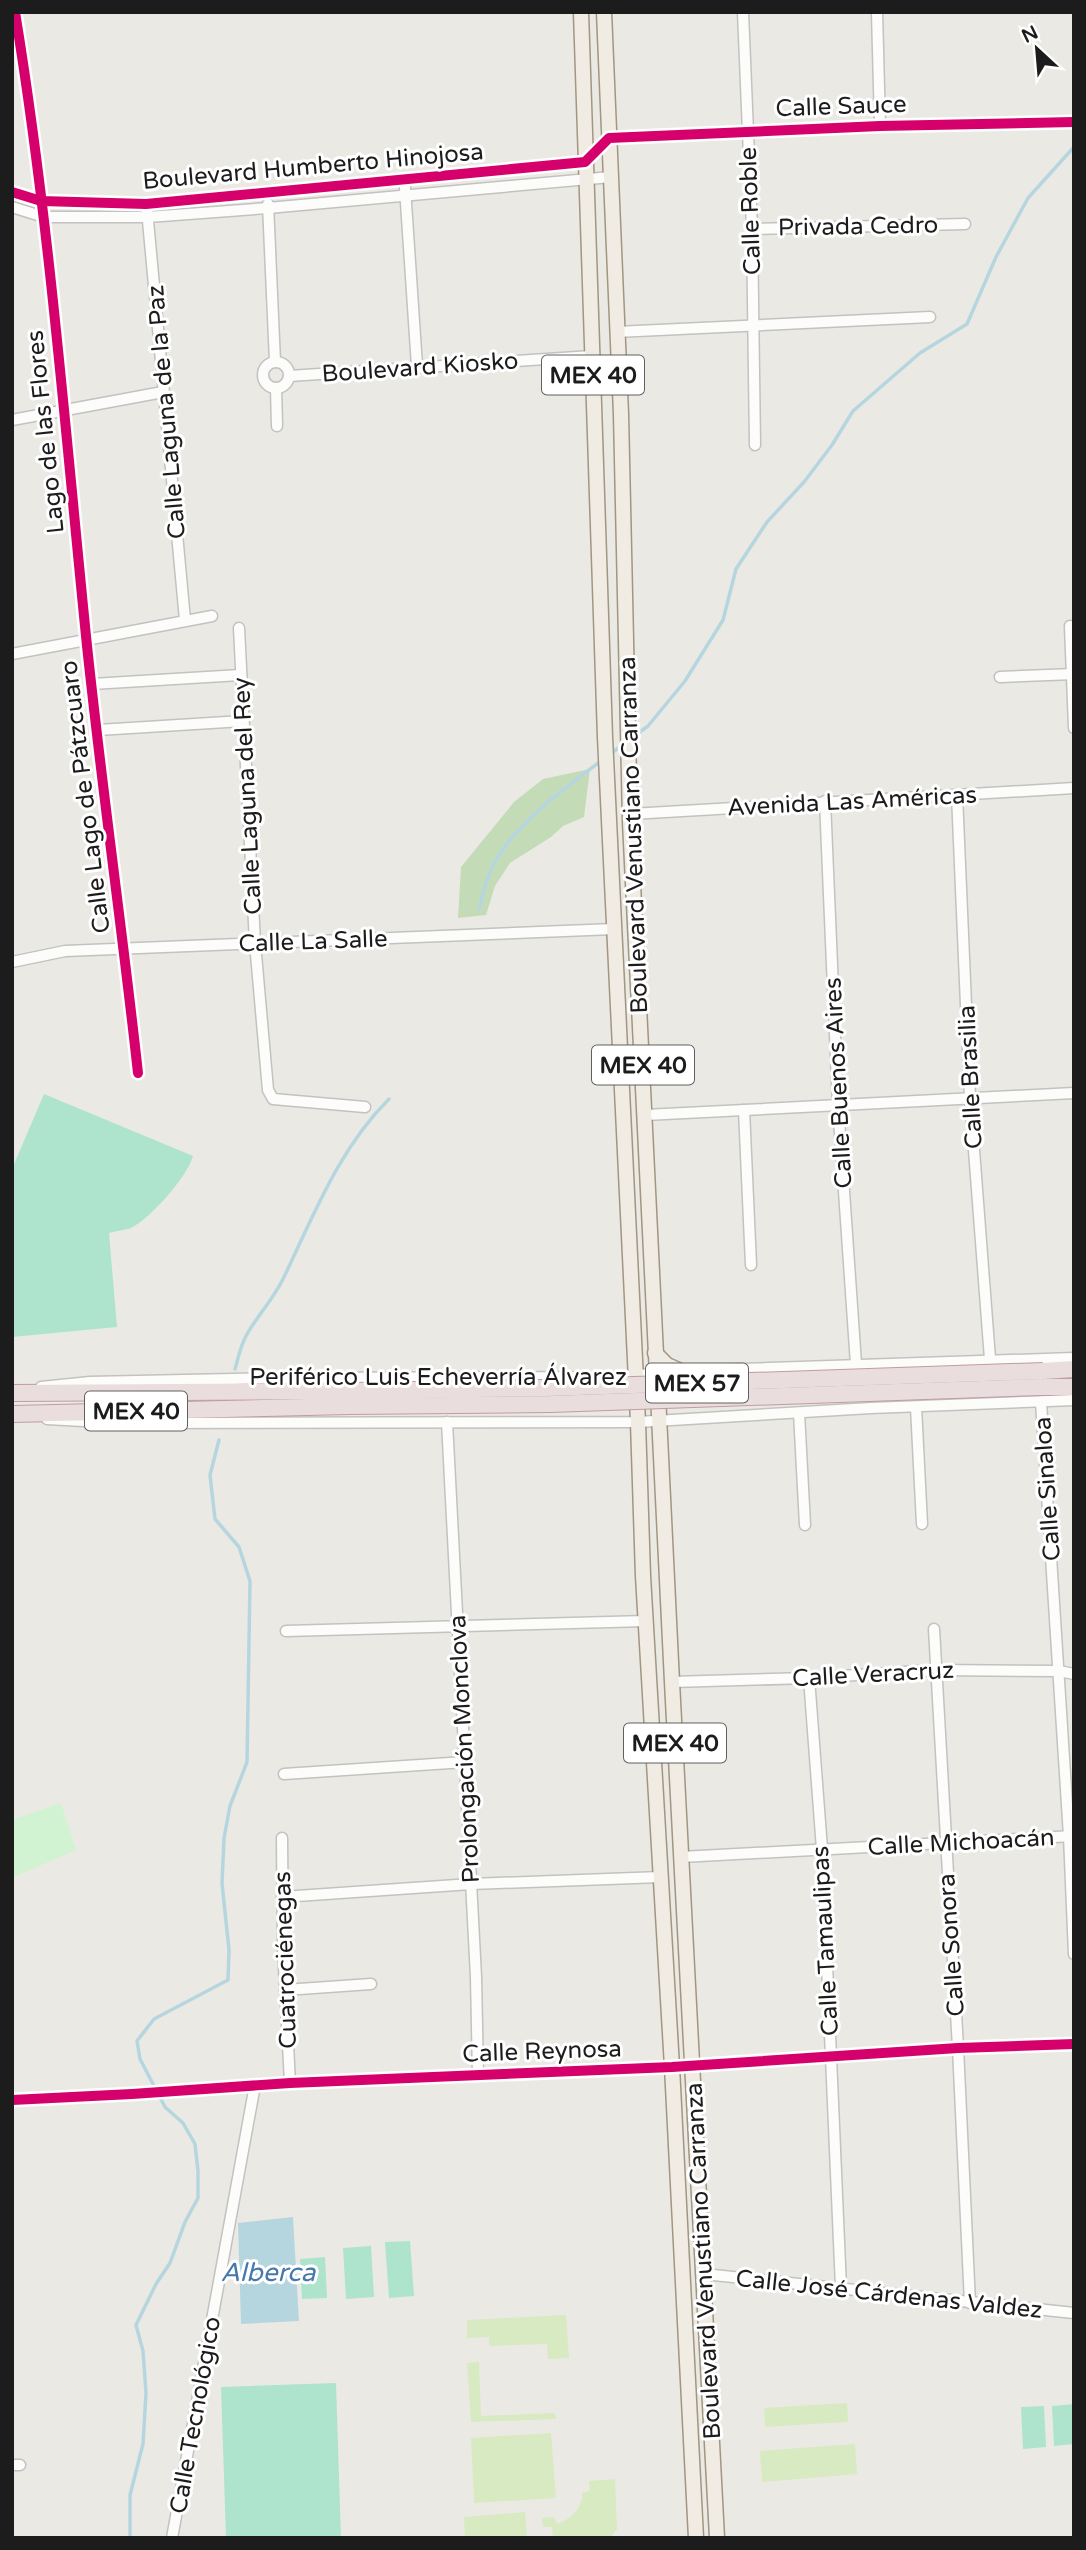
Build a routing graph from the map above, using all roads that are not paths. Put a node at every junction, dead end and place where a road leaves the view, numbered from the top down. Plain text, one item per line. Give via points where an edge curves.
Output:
1 (15, 12) edge
2 (581, 12) edge
3 (604, 12) edge
4 (743, 12) edge
5 (877, 12) edge
6 (1074, 122) edge
7 (880, 126) junction
8 (747, 130) junction
9 (610, 138) junction
10 (585, 162) junction
11 (513, 168) junction
12 (611, 177) junction
13 (405, 178) junction
14 (587, 179) junction
15 (514, 185) junction
16 (268, 191) junction
17 (12, 192) edge
18 (406, 194) junction
19 (41, 201) junction
20 (146, 204) junction
21 (12, 207) edge
22 (268, 208) junction
23 (44, 217) junction
24 (148, 217) junction
25 (965, 224) dead end
26 (752, 229) junction
27 (930, 317) dead end
28 (754, 325) junction
29 (616, 332) junction
30 (592, 356) junction
31 (275, 362) junction
32 (417, 366) junction
33 (289, 376) junction
34 (276, 388) junction
35 (163, 392) junction
36 (64, 410) junction
37 (12, 420) edge
38 (276, 426) dead end
39 (755, 445) dead end
40 (212, 616) dead end
41 (185, 620) junction
42 (1070, 626) dead end
43 (239, 628) dead end
44 (87, 640) junction
45 (12, 654) edge
46 (1073, 674) edge
47 (240, 675) junction
48 (1000, 677) dead end
49 (92, 684) junction
50 (243, 721) junction
51 (1074, 728) edge
52 (98, 730) junction
53 (1074, 788) edge
54 (957, 795) junction
55 (825, 801) junction
56 (631, 814) junction
57 (614, 929) junction
58 (255, 943) junction
59 (125, 949) junction
60 (12, 962) edge
61 (138, 1073) dead end
62 (1074, 1093) edge
63 (970, 1098) junction
64 (838, 1105) junction
65 (365, 1107) dead end
66 (744, 1110) junction
67 (645, 1115) junction
68 (751, 1265) dead end
69 (655, 1353) junction
70 (1074, 1358) edge
71 (990, 1359) junction
72 (856, 1364) junction
73 (1074, 1369) edge
74 (710, 1370) junction
75 (682, 1372) junction
76 (635, 1375) junction
77 (656, 1375) junction
78 (605, 1378) junction
79 (1042, 1386) junction
80 (1074, 1387) edge
81 (13, 1393) edge
82 (351, 1398) junction
83 (1074, 1400) edge
84 (916, 1407) junction
85 (799, 1413) junction
86 (31, 1414) junction
87 (12, 1415) edge
88 (688, 1418) junction
89 (658, 1421) junction
90 (447, 1422) junction
91 (638, 1422) junction
92 (605, 1423) junction
93 (922, 1524) dead end
94 (805, 1525) dead end
95 (646, 1622) junction
96 (458, 1626) junction
97 (934, 1629) dead end
98 (286, 1631) dead end
99 (936, 1670) junction
100 (1059, 1671) junction
101 (1074, 1674) edge
102 (809, 1678) junction
103 (672, 1682) junction
104 (465, 1762) junction
105 (284, 1774) dead end
106 (1071, 1836) edge
107 (282, 1838) dead end
108 (945, 1842) junction
109 (822, 1849) junction
110 (681, 1857) junction
111 (661, 1877) junction
112 (471, 1884) junction
113 (282, 1897) junction
114 (1073, 1931) edge
115 (1074, 1954) edge
116 (371, 1984) dead end
117 (285, 1990) junction
118 (1074, 2044) edge
119 (958, 2048) junction
120 (831, 2058) junction
121 (693, 2066) junction
122 (672, 2067) junction
123 (478, 2075) junction
124 (290, 2083) junction
125 (255, 2085) junction
126 (12, 2100) edge
127 (704, 2274) junction
128 (841, 2288) junction
129 (970, 2303) junction
130 (1074, 2313) edge
131 (172, 2538) edge
132 (696, 2538) edge
133 (717, 2538) edge

1 - 19 street, Lago de las Flores
2 - 10 main road, Boulevard Venustiano Carranza / MEX 40
3 - 9 main road, Boulevard Venustiano Carranza / MEX 40
4 - 8 street, Calle Roble
5 - 7 street
6 - 7 street, Calle Sauce
7 - 8 street, Calle Sauce
8 - 9 street, Calle Sauce
8 - 26 street, Calle Roble
9 - 10 street
9 - 12 main road, Boulevard Venustiano Carranza / MEX 40
10 - 11 street, Boulevard Humberto Hinojosa
10 - 14 main road, Boulevard Venustiano Carranza / MEX 40
11 - 13 street, Boulevard Humberto Hinojosa
11 - 15 street
12 - 14 street, Boulevard Humberto Hinojosa
12 - 29 main road, Boulevard Venustiano Carranza / MEX 40
13 - 16 street, Boulevard Humberto Hinojosa
13 - 18 street
14 - 15 street, Boulevard Humberto Hinojosa
14 - 30 main road, Boulevard Venustiano Carranza / MEX 40
15 - 18 street, Boulevard Humberto Hinojosa
16 - 20 street, Boulevard Humberto Hinojosa
16 - 22 street
17 - 19 street, Boulevard Humberto Hinojosa
18 - 22 street, Boulevard Humberto Hinojosa
18 - 32 street
19 - 20 street, Boulevard Humberto Hinojosa
19 - 23 street, Lago de las Flores
20 - 24 street, Calle Laguna de la Paz
21 - 23 street, Boulevard Humberto Hinojosa
22 - 24 street, Boulevard Humberto Hinojosa
22 - 31 street
23 - 24 street, Boulevard Humberto Hinojosa
23 - 36 street, Lago de las Flores
24 - 35 street, Calle Laguna de la Paz
25 - 26 street, Privada Cedro
26 - 28 street, Calle Roble
27 - 28 street
28 - 29 street
28 - 39 street, Calle Roble
29 - 56 main road, Boulevard Venustiano Carranza / MEX 40
30 - 32 street, Boulevard Kiosko
30 - 57 main road, Boulevard Venustiano Carranza / MEX 40
31 - 33 street via 285,366
31 - 34 street via 264,369 263,378
32 - 33 street, Boulevard Kiosko
33 - 34 street
34 - 38 street
35 - 36 street
35 - 41 street, Calle Laguna de la Paz
36 - 37 street
36 - 44 street, Lago de las Flores
40 - 41 street
41 - 44 street
42 - 46 street
43 - 47 street, Calle Laguna del Rey
44 - 45 street
44 - 49 street, Calle Lago de Pátzcuaro
46 - 48 street
46 - 51 street
47 - 49 street
47 - 50 street, Calle Laguna del Rey
49 - 52 street, Calle Lago de Pátzcuaro
50 - 52 street
50 - 58 street, Calle Laguna del Rey
52 - 59 street, Calle Lago de Pátzcuaro
53 - 54 street, Avenida Las Américas
54 - 55 street, Avenida Las Américas
54 - 63 street, Calle Brasilia
55 - 56 street, Avenida Las Américas
55 - 64 street, Calle Buenos Aires
56 - 67 main road, Boulevard Venustiano Carranza / MEX 40
57 - 58 street, Calle La Salle
57 - 76 main road, Boulevard Venustiano Carranza / MEX 40
58 - 59 street, Calle La Salle
58 - 65 street, Calle Laguna del Rey via 264,1068 273,1099
59 - 60 street, Calle La Salle via 65,951
59 - 61 street, Calle Lago de Pátzcuaro
62 - 63 street
63 - 64 street
63 - 71 street, Calle Brasilia
64 - 66 street
64 - 72 street, Calle Buenos Aires
66 - 67 street
66 - 68 street
67 - 69 main road, Boulevard Venustiano Carranza / MEX 40
69 - 75 main road
69 - 77 main road, Boulevard Venustiano Carranza / MEX 40
70 - 71 street, Periférico Luis Echeverría Álvarez
71 - 72 street, Periférico Luis Echeverría Álvarez
72 - 74 street, Periférico Luis Echeverría Álvarez
73 - 79 highway, Periférico Luis Echeverría Álvarez / MEX 57
74 - 75 street, Periférico Luis Echeverría Álvarez
74 - 88 street via 681,1378 672,1391 675,1406
75 - 77 street, Periférico Luis Echeverría Álvarez
76 - 77 street, Periférico Luis Echeverría Álvarez
76 - 78 street, Periférico Luis Echeverría Álvarez
76 - 91 main road, Boulevard Venustiano Carranza / MEX 40
77 - 89 main road, Boulevard Venustiano Carranza / MEX 40
78 - 81 street, Periférico Luis Echeverría Álvarez via 90,1382
78 - 92 street via 619,1389 622,1404
79 - 80 highway, Periférico Luis Echeverría Álvarez / MEX 57
79 - 82 highway, Periférico Luis Echeverría Álvarez / MEX 57, bridge via 547,1388
79 - 83 street
79 - 84 street
79 - 100 street, Calle Sinaloa
81 - 82 highway, Periférico Luis Echeverría Álvarez / MEX 40
82 - 86 highway, Periférico Luis Echeverría Álvarez / MEX 40
84 - 85 street
84 - 93 street
85 - 88 street
85 - 94 street
86 - 87 highway, Periférico Luis Echeverría Álvarez / MEX 40
86 - 90 street via 63,1421 119,1423
88 - 89 street
89 - 91 street
89 - 103 main road, Boulevard Venustiano Carranza / MEX 40
90 - 92 street
90 - 96 street, Prolongación Monclova
91 - 92 street
91 - 95 main road, Boulevard Venustiano Carranza / MEX 40
95 - 96 street
95 - 111 main road, Boulevard Venustiano Carranza / MEX 40
96 - 98 street
96 - 104 street, Prolongación Monclova
97 - 99 street, Calle Sonora
99 - 100 street, Calle Veracruz
99 - 102 street, Calle Veracruz
99 - 108 street, Calle Sonora
100 - 101 street, Calle Veracruz
100 - 106 street, Calle Sinaloa
102 - 103 street, Calle Veracruz
102 - 109 street, Calle Tamaulipas
103 - 110 main road, Boulevard Venustiano Carranza / MEX 40
104 - 105 street
104 - 112 street, Prolongación Monclova
106 - 108 street, Calle Michoacán
106 - 114 street, Calle Sinaloa
107 - 113 street, Cuatrociénegas
108 - 109 street, Calle Michoacán
108 - 119 street, Calle Sonora
109 - 110 street, Calle Michoacán
109 - 120 street, Calle Tamaulipas
110 - 121 main road, Boulevard Venustiano Carranza / MEX 40
111 - 112 street
111 - 122 main road, Boulevard Venustiano Carranza / MEX 40
112 - 113 street
112 - 123 street, Prolongación Monclova
113 - 117 street, Cuatrociénegas
114 - 115 street, Calle Sinaloa
116 - 117 street
117 - 124 street, Cuatrociénegas
118 - 119 street, Calle Reynosa
119 - 120 street, Calle Reynosa
119 - 129 street, Calle Sonora
120 - 121 street, Calle Reynosa
120 - 128 street, Calle Tamaulipas
121 - 122 street, Calle Reynosa
121 - 127 main road, Boulevard Venustiano Carranza / MEX 40
122 - 123 street, Calle Reynosa
122 - 132 main road, Boulevard Venustiano Carranza / MEX 40
123 - 124 street, Calle Reynosa
124 - 125 street, Calle Reynosa
125 - 126 street, Calle Reynosa
125 - 131 street, Calle Tecnológico
127 - 128 street, Calle José Cárdenas Valdez
127 - 133 main road, Boulevard Venustiano Carranza / MEX 40
128 - 129 street, Calle José Cárdenas Valdez
129 - 130 street, Calle José Cárdenas Valdez

